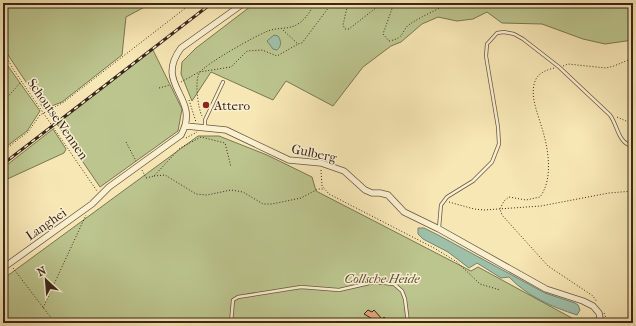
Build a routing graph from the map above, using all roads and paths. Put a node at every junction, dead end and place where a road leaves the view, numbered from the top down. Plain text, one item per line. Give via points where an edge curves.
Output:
1 (192, 3) edge
2 (244, 3) edge
3 (315, 3) edge
4 (332, 3) edge
5 (348, 3) edge
6 (382, 3) edge
7 (394, 3) edge
8 (449, 3) edge
9 (477, 3) edge
10 (500, 3) edge
11 (283, 30) junction
12 (298, 44) junction
13 (3, 50) edge
14 (633, 58) edge
15 (559, 67) junction
16 (199, 72) junction
17 (178, 78) dead end
18 (22, 82) junction
19 (223, 82) dead end
20 (177, 83) junction
21 (159, 88) dead end
22 (187, 98) dead end
23 (3, 102) edge
24 (44, 112) junction
25 (610, 115) junction
26 (205, 120) junction
27 (633, 124) edge
28 (186, 126) junction
29 (197, 126) junction
30 (205, 126) junction
31 (126, 142) dead end
32 (633, 146) edge
33 (3, 151) edge
34 (321, 163) junction
35 (139, 166) junction
36 (231, 167) dead end
37 (154, 176) junction
38 (324, 189) junction
39 (633, 191) edge
40 (100, 196) junction
41 (444, 201) junction
42 (500, 209) junction
43 (86, 215) dead end
44 (439, 229) junction
45 (12, 267) dead end
46 (3, 268) edge
47 (500, 290) dead end
48 (597, 302) dead end
49 (43, 308) junction
50 (602, 309) dead end
51 (54, 323) edge
52 (232, 323) edge
53 (408, 323) edge
54 (601, 323) edge
55 (608, 323) edge

1 - 24 path via 64,102
2 - 20 street via 181,48 173,63 172,75
3 - 11 path via 301,22
4 - 12 path via 305,40
5 - 6 path via 343,25 345,29 349,29
7 - 8 path via 383,34 389,41 398,38 409,24
9 - 10 path via 486,6
11 - 12 path
11 - 16 path via 269,31
12 - 16 path via 277,56 262,50 247,52 231,67
13 - 18 path, Schoutse Vennen
14 - 15 path via 606,68 568,64
15 - 25 lane
15 - 41 lane via 514,34 504,32 492,37 487,44 486,56 499,144 492,162 472,181
15 - 42 path via 543,72 536,79 534,90 535,110 547,152 548,177 545,190 540,197 526,200 509,197
16 - 20 path
16 - 26 path via 196,81 201,114
17 - 20 path
18 - 23 path
18 - 24 path, Schoutse Vennen
19 - 26 lane
20 - 21 path
20 - 28 street via 187,111
22 - 29 path
24 - 33 path via 28,132
24 - 40 path, Schoutse Vennen
25 - 27 path
25 - 32 lane via 622,141
26 - 30 lane
28 - 29 street, Gulberg
28 - 35 street via 181,135
29 - 30 street, Gulberg
30 - 34 street, Gulberg via 226,130 288,160
31 - 35 path
34 - 38 path via 321,183
34 - 44 street, Gulberg via 344,171 365,190 388,195 404,212
35 - 37 path via 146,178
35 - 40 street
36 - 37 path via 225,143 201,137 180,148
37 - 38 path via 165,175 196,194 207,195 231,190 243,192 263,204 301,198 318,189
38 - 47 path via 354,208 372,215 451,258 472,274 480,284
39 - 42 path via 541,206
40 - 46 street, Langhei
41 - 42 path via 474,209
41 - 44 lane via 441,205
42 - 48 path via 502,215 548,266 593,296
43 - 49 path
44 - 54 street, Gulberg via 546,289 593,306 599,313
45 - 49 path
49 - 51 path
50 - 55 path
52 - 53 lane via 233,300 238,297 301,288 339,290 374,282 394,284 402,291

